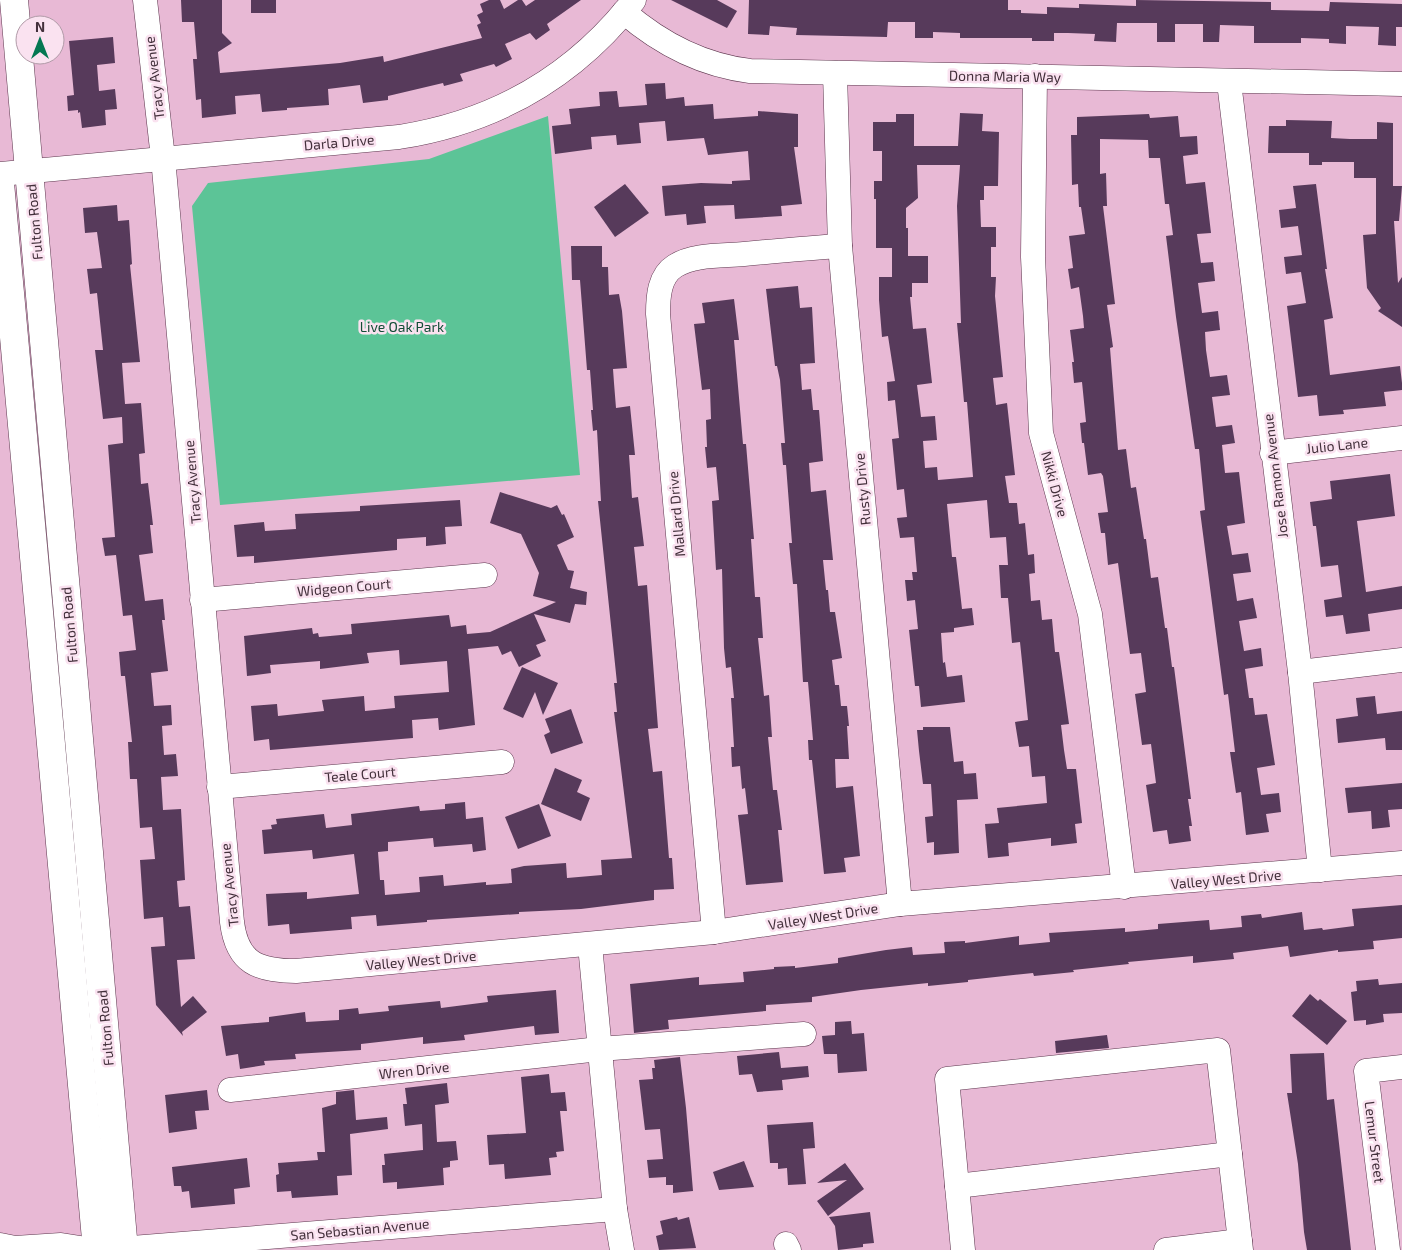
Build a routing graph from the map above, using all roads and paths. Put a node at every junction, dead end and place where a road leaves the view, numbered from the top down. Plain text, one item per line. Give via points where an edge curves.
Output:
1 (14, 0) edge
2 (145, 0) edge
3 (629, 6) edge
4 (834, 73) junction
5 (1035, 76) junction
6 (1229, 82) junction
7 (1402, 84) edge
8 (163, 158) junction
9 (29, 172) junction
10 (0, 174) edge
11 (0, 183) edge
12 (840, 246) junction
13 (1402, 438) edge
14 (1272, 453) junction
15 (485, 575) dead end
16 (202, 600) junction
17 (1402, 660) edge
18 (1300, 672) junction
19 (502, 762) dead end
20 (219, 787) junction
21 (1402, 863) edge
22 (1320, 870) junction
23 (1124, 887) junction
24 (900, 904) junction
25 (714, 932) junction
26 (590, 945) junction
27 (247, 960) joint
28 (804, 1034) dead end
29 (599, 1049) junction
30 (1402, 1067) edge
31 (230, 1090) dead end
32 (1230, 1154) junction
33 (957, 1186) junction
34 (615, 1209) junction
35 (1240, 1246) edge
36 (10, 1248) edge
37 (93, 1250) edge
38 (97, 1250) edge
39 (118, 1250) edge
40 (622, 1250) edge
41 (963, 1250) edge
42 (1166, 1250) edge
43 (1388, 1250) edge

1 - 9 main road, Fulton Road
2 - 8 street, Tracy Avenue
3 - 4 street, Donna Maria Way via 664,43 712,64 768,72
3 - 8 street, Darla Drive via 560,74 528,94 462,122 399,137
4 - 5 street, Donna Maria Way
4 - 12 street, Rusty Drive
5 - 6 street, Donna Maria Way
5 - 23 street, Nikki Drive via 1032,257 1041,433 1090,614
6 - 7 street, Donna Maria Way
6 - 14 street, Jose Ramon Avenue
8 - 9 street, Darla Drive
8 - 16 street, Tracy Avenue
9 - 10 street, Darla Drive
9 - 39 main road, Fulton Road
11 - 38 main road, Fulton Road
12 - 24 street, Rusty Drive
12 - 25 street, Mallard Drive via 686,261 667,274 660,293 658,314
13 - 14 street, Julio Lane
14 - 18 street, Jose Ramon Avenue
15 - 16 street, Widgeon Court
16 - 20 street, Tracy Avenue
17 - 18 street
18 - 22 street, Jose Ramon Avenue
19 - 20 street, Teale Court
20 - 27 street, Tracy Avenue via 233,933
21 - 22 street, Valley West Drive
22 - 23 street, Valley West Drive
23 - 24 street, Valley West Drive
24 - 25 street, Valley West Drive
25 - 26 street, Valley West Drive
26 - 27 street, Valley West Drive via 296,971 270,969
26 - 29 street
28 - 29 street, Wren Drive
29 - 31 street, Wren Drive
29 - 34 street
30 - 43 street, Lemur Street via 1366,1070
32 - 33 street
32 - 33 street via 1218,1050 947,1079
32 - 35 street
33 - 41 street
34 - 39 street, San Sebastian Avenue
34 - 40 street
35 - 42 street
36 - 37 street via 61,1245

